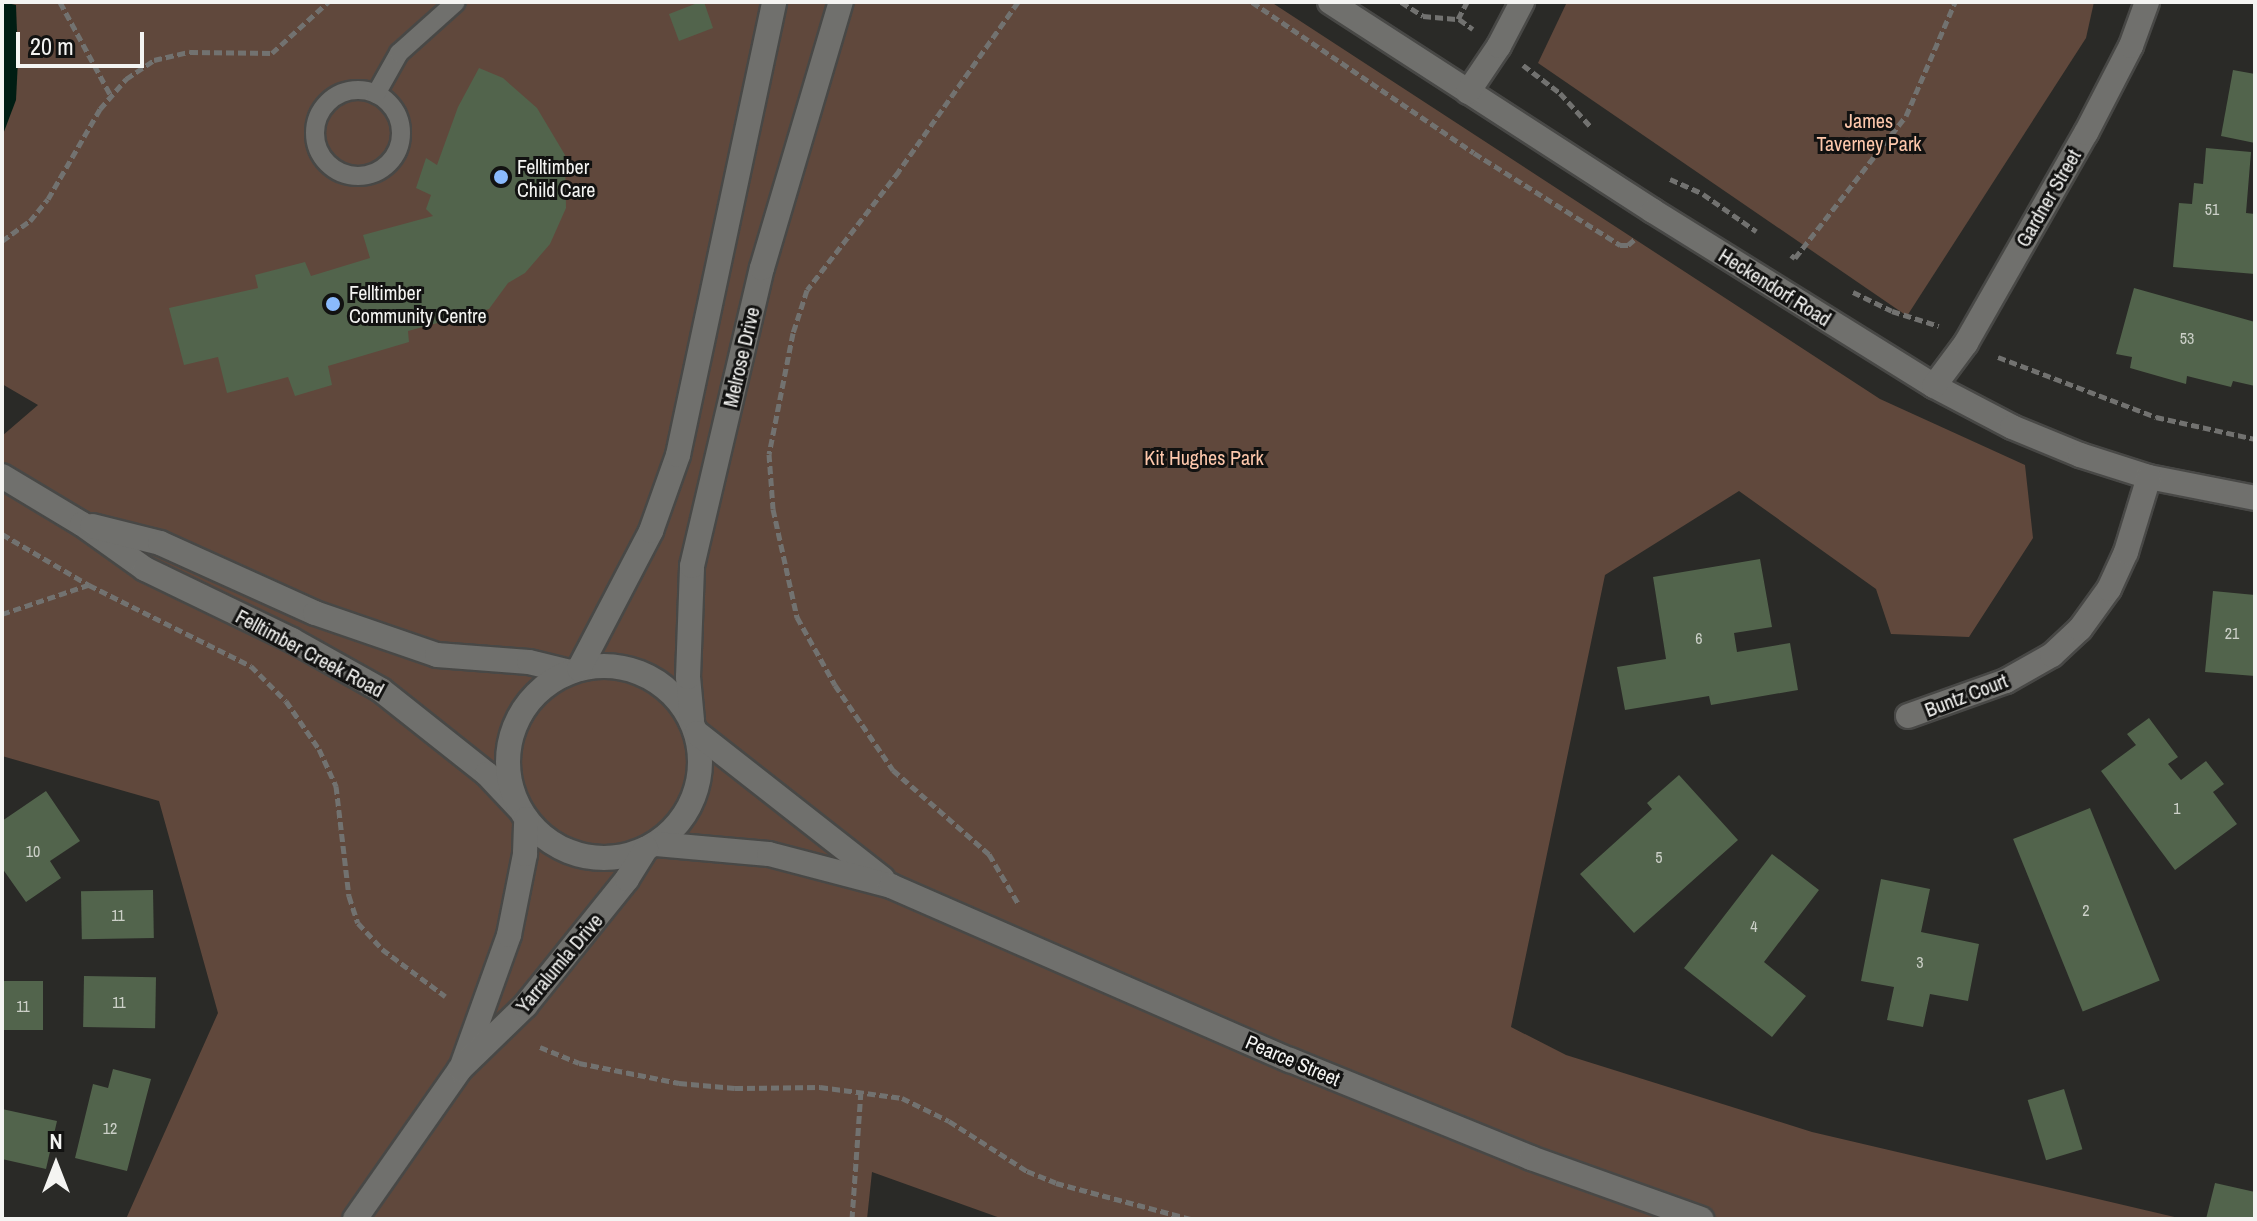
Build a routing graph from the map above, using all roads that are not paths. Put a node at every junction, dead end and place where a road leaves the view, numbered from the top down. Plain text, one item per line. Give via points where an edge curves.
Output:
1 (456, 2) edge
2 (774, 2) edge
3 (841, 2) edge
4 (1330, 2) edge
5 (1522, 2) edge
6 (2147, 2) edge
7 (1468, 92) junction
8 (376, 94) junction
9 (1934, 386) junction
10 (2, 476) edge
11 (2149, 477) junction
12 (2255, 498) edge
13 (82, 524) junction
14 (574, 670) junction
15 (1908, 716) dead end
16 (694, 727) junction
17 (522, 814) junction
18 (651, 846) junction
19 (891, 886) junction
20 (460, 1069) junction
21 (355, 1219) edge
22 (1701, 1219) edge

1 - 8 lane via 399,53
2 - 14 main road, Melrose Drive via 678,455 651,531
3 - 16 main road, Melrose Drive via 762,268 692,566 688,677
4 - 7 main road, Heckendorf Road
5 - 7 main road
6 - 9 main road, Gardner Street via 2131,46 2086,133 1966,343
7 - 9 main road, Heckendorf Road
8 - 8 lane via 388,102 401,126 396,154 375,173 361,177 333,170 323,160 314,133 324,106 348,91
9 - 11 main road, Heckendorf Road via 2012,427
10 - 13 main road, Felltimber Creek Road
11 - 12 main road, Heckendorf Road
11 - 15 main road, Buntz Court via 2126,552 2109,589 2080,629 2052,655 2006,681
13 - 14 main road, Felltimber Creek Road via 160,543 315,613 437,655
13 - 17 main road, Felltimber Creek Road via 145,569 381,690 487,774
14 - 16 main road via 632,669 677,699
14 - 17 main road via 542,689 521,713 509,744 509,777
16 - 18 main road via 701,764 695,795 680,823
16 - 19 main road, Pearce Street
17 - 18 main road via 545,838 581,855 621,857
17 - 20 main road, Yarralumla Drive via 525,854 509,935
18 - 19 main road, Pearce Street via 769,854
18 - 20 main road, Yarralumla Drive via 525,1006
19 - 22 main road, Pearce Street via 1290,1060 1531,1158
20 - 21 main road, Yarralumla Drive

